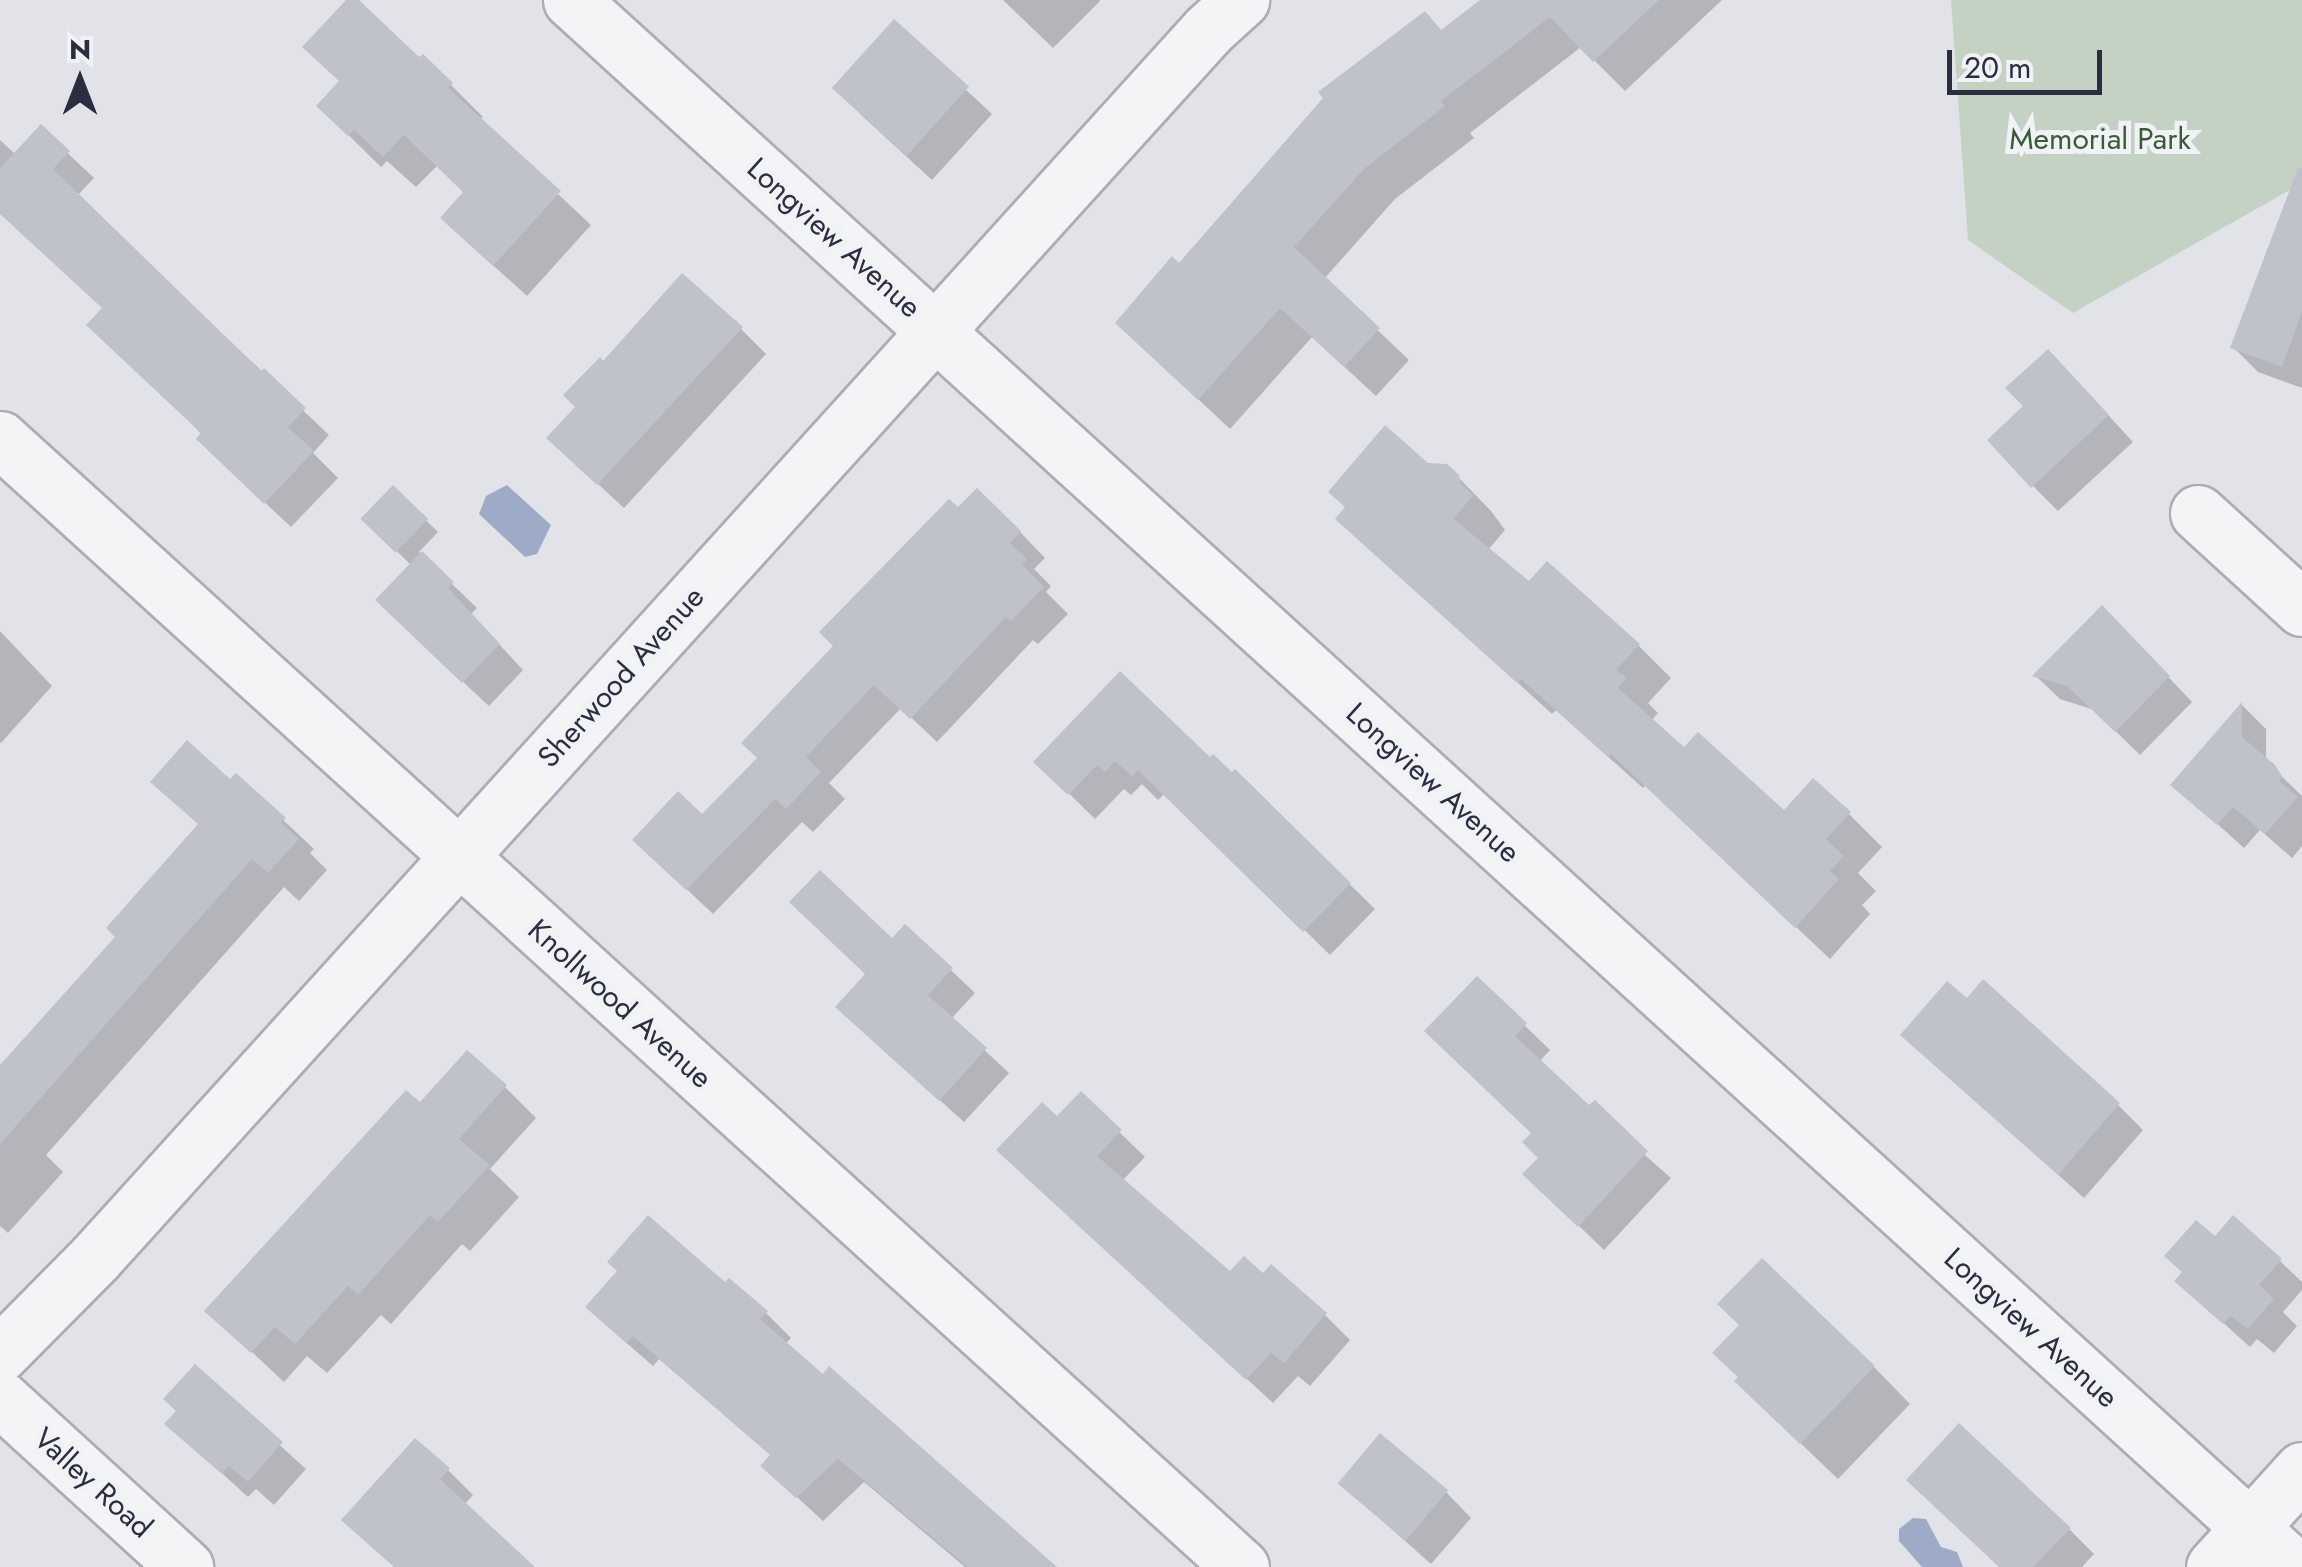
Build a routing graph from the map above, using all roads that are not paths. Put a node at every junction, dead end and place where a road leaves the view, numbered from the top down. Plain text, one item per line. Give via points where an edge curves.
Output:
1 (571, 0) edge
2 (1242, 0) edge
3 (936, 330) junction
4 (0, 439) edge
5 (2198, 514) dead end
6 (2302, 608) edge
7 (458, 857) junction
8 (0, 1354) edge
9 (0, 1398) edge
10 (2302, 1470) edge
11 (2232, 1547) edge
12 (185, 1567) edge
13 (1241, 1567) edge
14 (2293, 1567) edge

1 - 3 street, Longview Avenue
2 - 3 street, Sherwood Avenue
3 - 7 street, Sherwood Avenue
3 - 11 street, Longview Avenue
4 - 7 street, Knollwood Avenue
5 - 6 street
7 - 8 street, Sherwood Avenue
7 - 13 street, Knollwood Avenue
9 - 12 street, Valley Road
10 - 11 street
11 - 14 street, Longview Avenue

